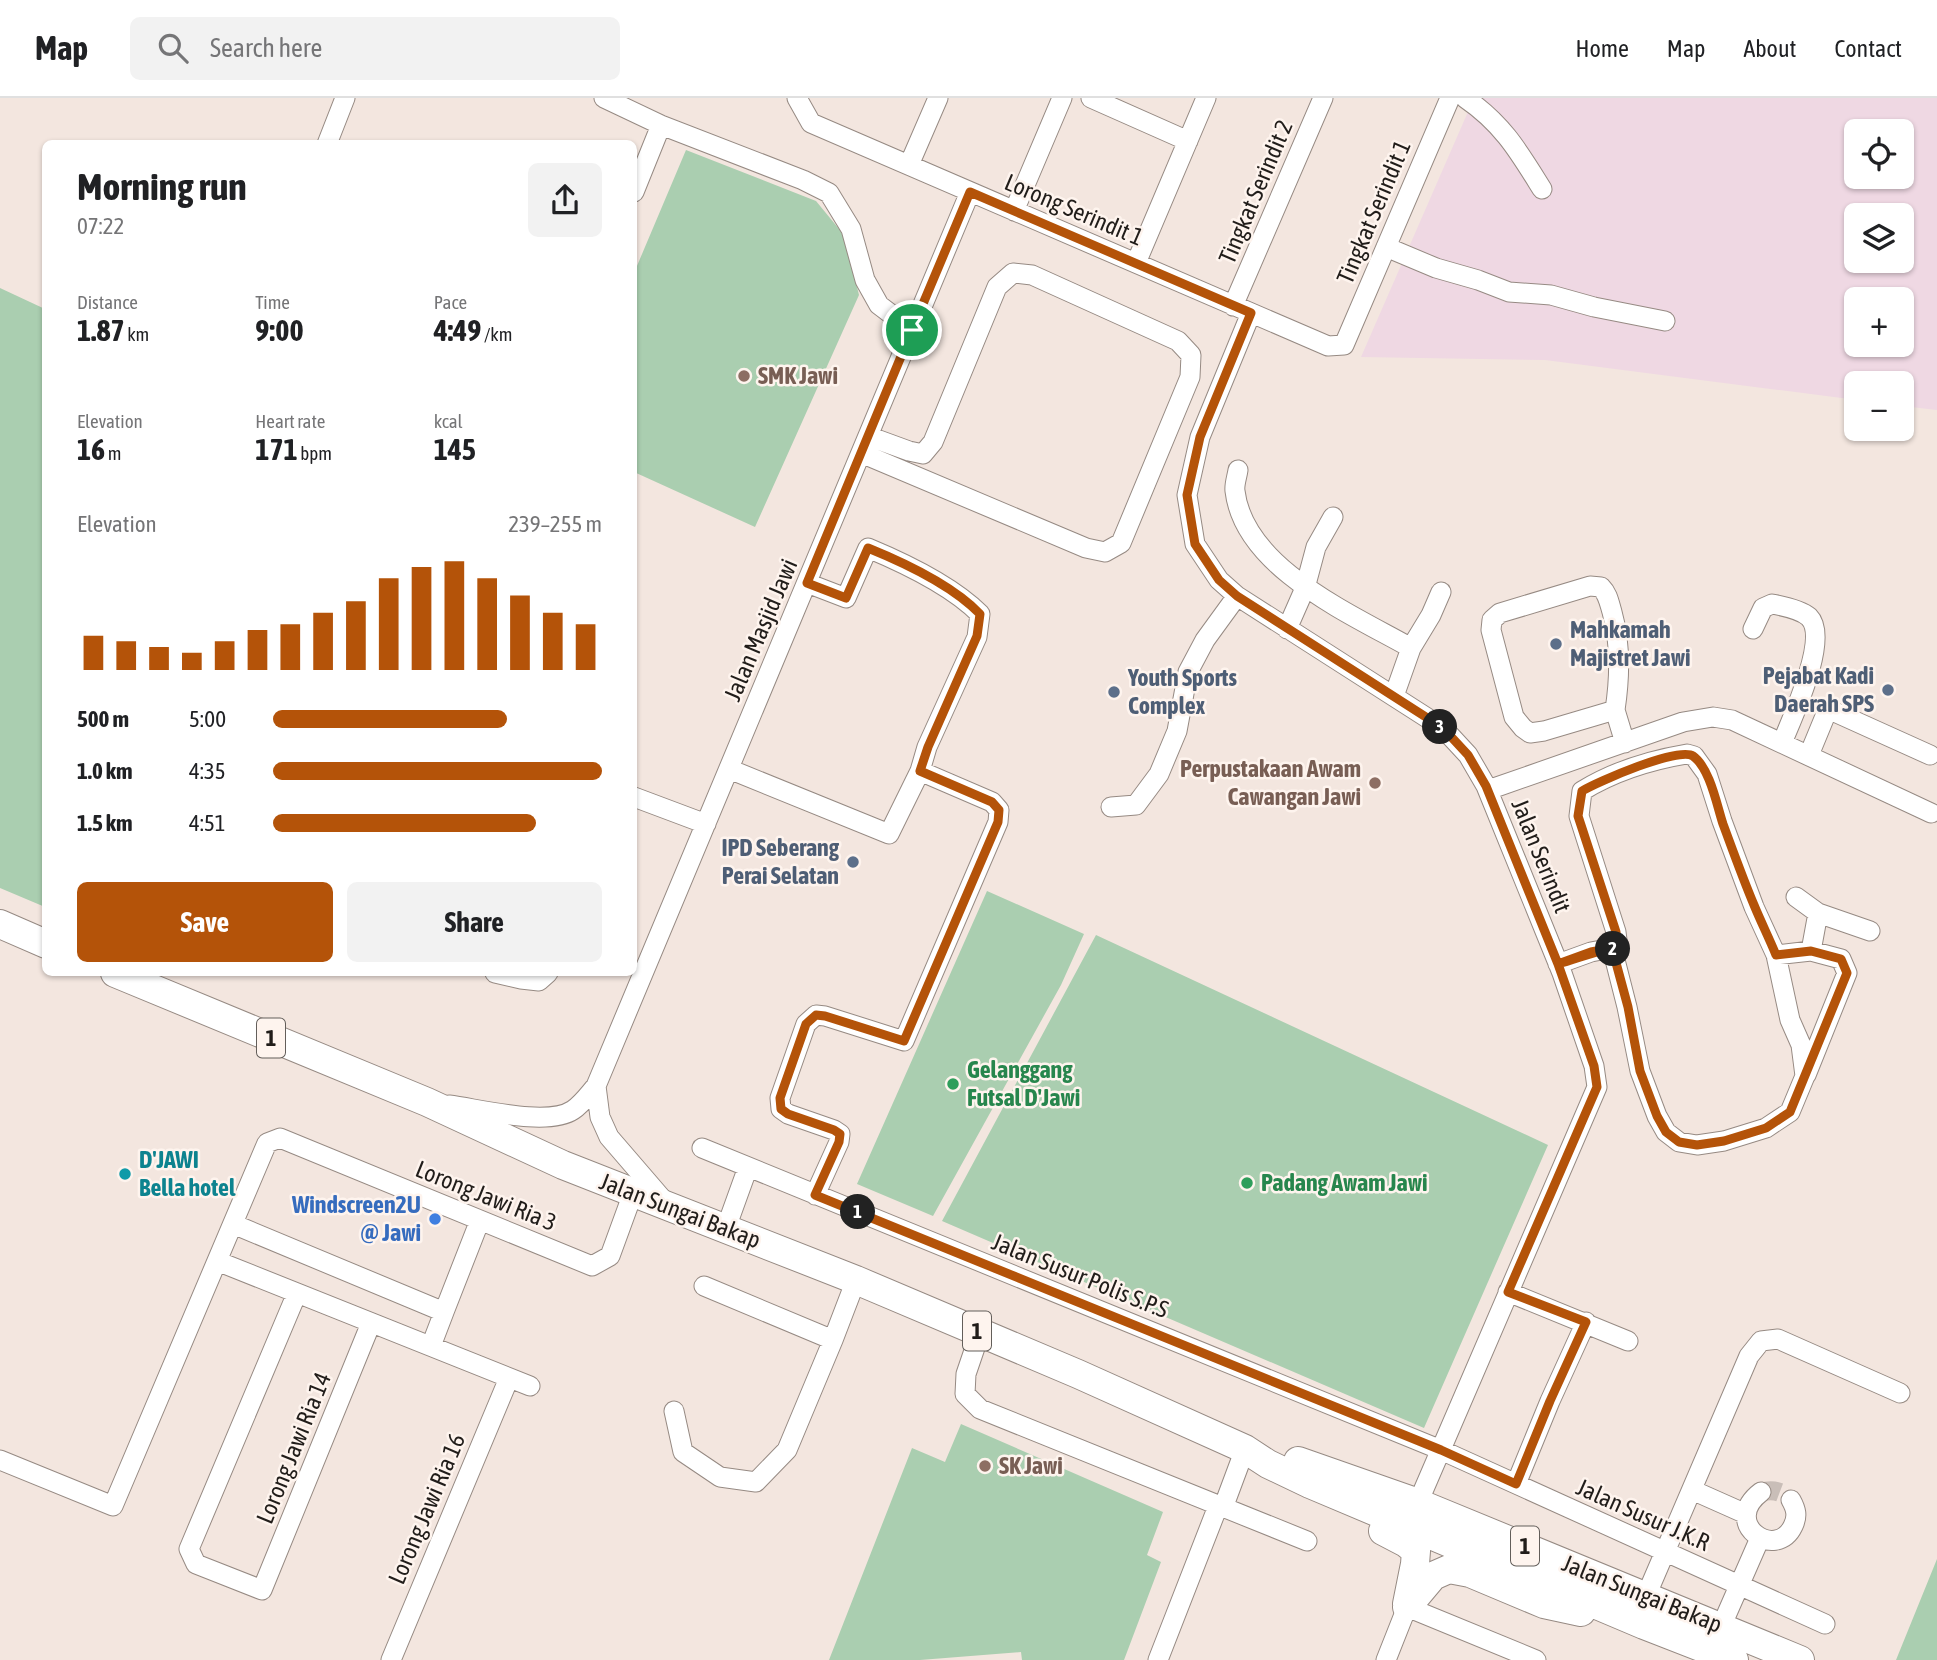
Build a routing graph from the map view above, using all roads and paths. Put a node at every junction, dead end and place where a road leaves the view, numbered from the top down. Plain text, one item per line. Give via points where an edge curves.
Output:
1 (345, 98) edge
2 (604, 98) edge
3 (797, 98) edge
4 (938, 98) edge
5 (1062, 98) edge
6 (1091, 98) edge
7 (1206, 98) edge
8 (1324, 98) edge
9 (1450, 98) edge
10 (1465, 98) edge
11 (661, 125) junction
12 (329, 140) edge
13 (1188, 141) junction
14 (909, 165) junction
15 (637, 185) edge
16 (1542, 190) dead end
17 (970, 192) junction
18 (1014, 211) junction
19 (1386, 247) junction
20 (1136, 263) junction
21 (1242, 309) junction
22 (1665, 321) dead end
23 (912, 330) junction
24 (1344, 345) joint
25 (864, 444) junction
26 (1238, 470) dead end
27 (1333, 517) dead end
28 (807, 583) junction
29 (1305, 588) junction
30 (1441, 592) dead end
31 (1237, 596) junction
32 (1287, 629) junction
33 (1753, 629) dead end
34 (1411, 648) junction
35 (1394, 695) junction
36 (1615, 710) junction
37 (1625, 743) junction
38 (1782, 743) junction
39 (1809, 755) junction
40 (1930, 755) dead end
41 (729, 769) junction
42 (920, 771) junction
43 (1488, 790) junction
44 (637, 798) edge
45 (1111, 807) dead end
46 (1931, 813) dead end
47 (706, 824) junction
48 (1796, 897) dead end
49 (1818, 913) junction
50 (0, 924) edge
51 (1870, 931) dead end
52 (42, 942) edge
53 (1612, 948) junction
54 (1811, 951) junction
55 (1776, 955) junction
56 (1558, 964) junction
57 (639, 967) edge
58 (122, 976) edge
59 (508, 976) edge
60 (545, 976) edge
61 (636, 976) edge
62 (1805, 1076) junction
63 (596, 1086) junction
64 (427, 1102) junction
65 (702, 1148) dead end
66 (748, 1167) junction
67 (633, 1193) junction
68 (815, 1195) junction
69 (668, 1205) junction
70 (480, 1220) junction
71 (233, 1224) junction
72 (726, 1228) junction
73 (217, 1261) junction
74 (856, 1280) junction
75 (704, 1286) dead end
76 (1508, 1292) junction
77 (297, 1293) junction
78 (444, 1312) junction
79 (1586, 1322) junction
80 (371, 1323) junction
81 (981, 1333) junction
82 (833, 1340) junction
83 (1628, 1341) dead end
84 (430, 1346) junction
85 (509, 1378) junction
86 (530, 1386) dead end
87 (1900, 1394) dead end
88 (674, 1411) dead end
89 (1245, 1449) junction
90 (1441, 1450) junction
91 (0, 1460) edge
92 (1310, 1484) junction
93 (1516, 1484) junction
94 (1692, 1490) junction
95 (1761, 1492) dead end
96 (1791, 1500) dead end
97 (1220, 1507) junction
98 (1413, 1514) junction
99 (1746, 1514) junction
100 (1760, 1538) junction
101 (1307, 1541) dead end
102 (1665, 1552) junction
103 (1740, 1585) junction
104 (1646, 1596) junction
105 (1407, 1607) junction
106 (1825, 1624) dead end
107 (1644, 1625) junction
108 (1721, 1628) junction
109 (391, 1660) edge
110 (1158, 1660) edge
111 (1385, 1660) edge
112 (1536, 1660) edge
113 (1734, 1660) edge
114 (1800, 1660) edge

1 - 12 street
2 - 11 street
3 - 14 street, Lorong Serindit 1 via 811,122
4 - 14 street
5 - 18 street
6 - 13 street
7 - 13 street
8 - 21 street, Tingkat Serindit 2
9 - 19 street, Tingkat Serindit 1
10 - 16 street via 1497,123
11 - 15 street
11 - 23 street via 829,193 851,229 865,280 879,305
13 - 20 street
14 - 17 street, Lorong Serindit 1
17 - 18 street, Lorong Serindit 1
17 - 23 street, Jalan Masjid Jawi
18 - 20 street, Lorong Serindit 1
19 - 22 street via 1509,292 1550,295
19 - 24 street, Tingkat Serindit 1
20 - 21 street, Lorong Serindit 1
21 - 24 street, Lorong Serindit 1 via 1328,346
21 - 31 street, Jalan Serindit via 1200,437 1187,495 1195,544 1219,580
23 - 25 street, Jalan Masjid Jawi
25 - 25 street via 1086,548 1105,552 1121,543 1190,377 1191,355 1178,341 1032,275 1013,272 997,287 933,442 923,454
25 - 28 street, Jalan Masjid Jawi
26 - 29 street via 1234,488 1238,508 1253,539
27 - 29 street via 1316,547
28 - 41 street, Jalan Masjid Jawi
28 - 42 street via 846,598 868,548 900,561 980,614 977,636
29 - 32 street
29 - 34 street
30 - 34 street
31 - 32 street, Jalan Serindit
31 - 45 street via 1188,672 1177,731 1158,774 1136,805
32 - 35 street, Jalan Serindit
33 - 38 street via 1763,608 1772,604 1806,615 1815,627 1811,670
34 - 35 street
35 - 43 street, Jalan Serindit via 1443,728 1468,755
36 - 36 street via 1544,731 1530,733 1523,728 1514,717 1492,620 1500,613 1590,586 1601,587 1616,627
36 - 37 street
37 - 38 street via 1683,722 1713,717 1731,720
37 - 43 street
38 - 39 street
39 - 40 street via 1828,709
39 - 46 street
41 - 42 street via 889,834
41 - 47 street, Jalan Masjid Jawi
42 - 68 street via 992,802 999,810 998,822 904,1041 825,1016 816,1015 806,1024 780,1098 781,1109 788,1114 840,1134
43 - 56 street, Jalan Serindit
44 - 47 street
47 - 57 street, Jalan Masjid Jawi
48 - 49 street
49 - 51 street
49 - 54 street
50 - 52 highway
53 - 55 street via 1616,932 1578,816 1582,791 1625,771 1687,754 1707,774
53 - 56 street
53 - 62 street via 1640,1071 1657,1116 1679,1142 1724,1141 1766,1128 1790,1112
54 - 55 street
54 - 62 street via 1841,959 1847,973
55 - 62 street
56 - 76 street, Jalan Serindit via 1597,1087
58 - 64 highway, Jalan Sungai Bakap / 1
59 - 60 street via 539,981
61 - 63 street, Jalan Masjid Jawi
63 - 64 street, Jalan Masjid Jawi via 573,1110 558,1117
63 - 69 street via 600,1117 609,1137
64 - 67 highway, Jalan Sungai Bakap / 1
65 - 66 street, Jalan Susur Polis S.P.S
66 - 68 street, Jalan Susur Polis S.P.S
66 - 72 street
67 - 69 highway, Jalan Sungai Bakap / 1
67 - 70 street, Lorong Jawi Ria 3 via 610,1256 592,1266
68 - 90 street, Jalan Susur Polis S.P.S
69 - 72 highway, Jalan Sungai Bakap / 1
70 - 71 street, Lorong Jawi Ria 3 via 280,1139 267,1143
70 - 78 street
71 - 73 street
71 - 78 street
72 - 74 highway, Jalan Sungai Bakap / 1
73 - 77 street
73 - 91 street via 113,1506
74 - 81 highway, Jalan Sungai Bakap / 1
74 - 82 street
75 - 82 street
76 - 79 street
76 - 90 street, Jalan Serindit
77 - 80 street
77 - 80 street, Lorong Jawi Ria 14 via 189,1549 196,1564 262,1590
78 - 84 street
79 - 83 street
79 - 93 street
80 - 84 street
81 - 89 highway, Jalan Sungai Bakap / 1
81 - 97 street via 966,1374 965,1394 981,1409
82 - 88 street via 787,1450 756,1482 720,1477 683,1452
84 - 85 street
85 - 86 street
85 - 109 street, Lorong Jawi Ria 16
87 - 94 street via 1777,1339 1760,1341 1749,1356
89 - 92 highway, Jalan Sungai Bakap / 1
89 - 97 street
89 - 98 highway, Jalan Sungai Bakap / 1 via 1270,1451
90 - 93 street, Jalan Susur J.K.R
90 - 98 street, Jalan Serindit
92 - 98 highway, Jalan Sungai Bakap / 1
92 - 105 highway via 1331,1503 1416,1552
93 - 102 street, Jalan Susur J.K.R
94 - 99 street
94 - 102 street
95 - 99 street
96 - 100 street via 1796,1521 1791,1532 1782,1539
97 - 101 street
97 - 110 street
98 - 104 highway, Jalan Sungai Bakap / 1
98 - 107 highway, Jalan Sungai Bakap / 1
99 - 100 street via 1751,1531
100 - 103 street
102 - 103 street, Jalan Susur J.K.R
102 - 104 street
103 - 106 street, Jalan Susur J.K.R
103 - 108 street
104 - 108 highway, Jalan Sungai Bakap / 1
105 - 107 highway via 1433,1576 1450,1569 1544,1604
105 - 111 street
105 - 112 street
107 - 113 highway, Jalan Sungai Bakap / 1
108 - 114 highway, Jalan Sungai Bakap / 1

